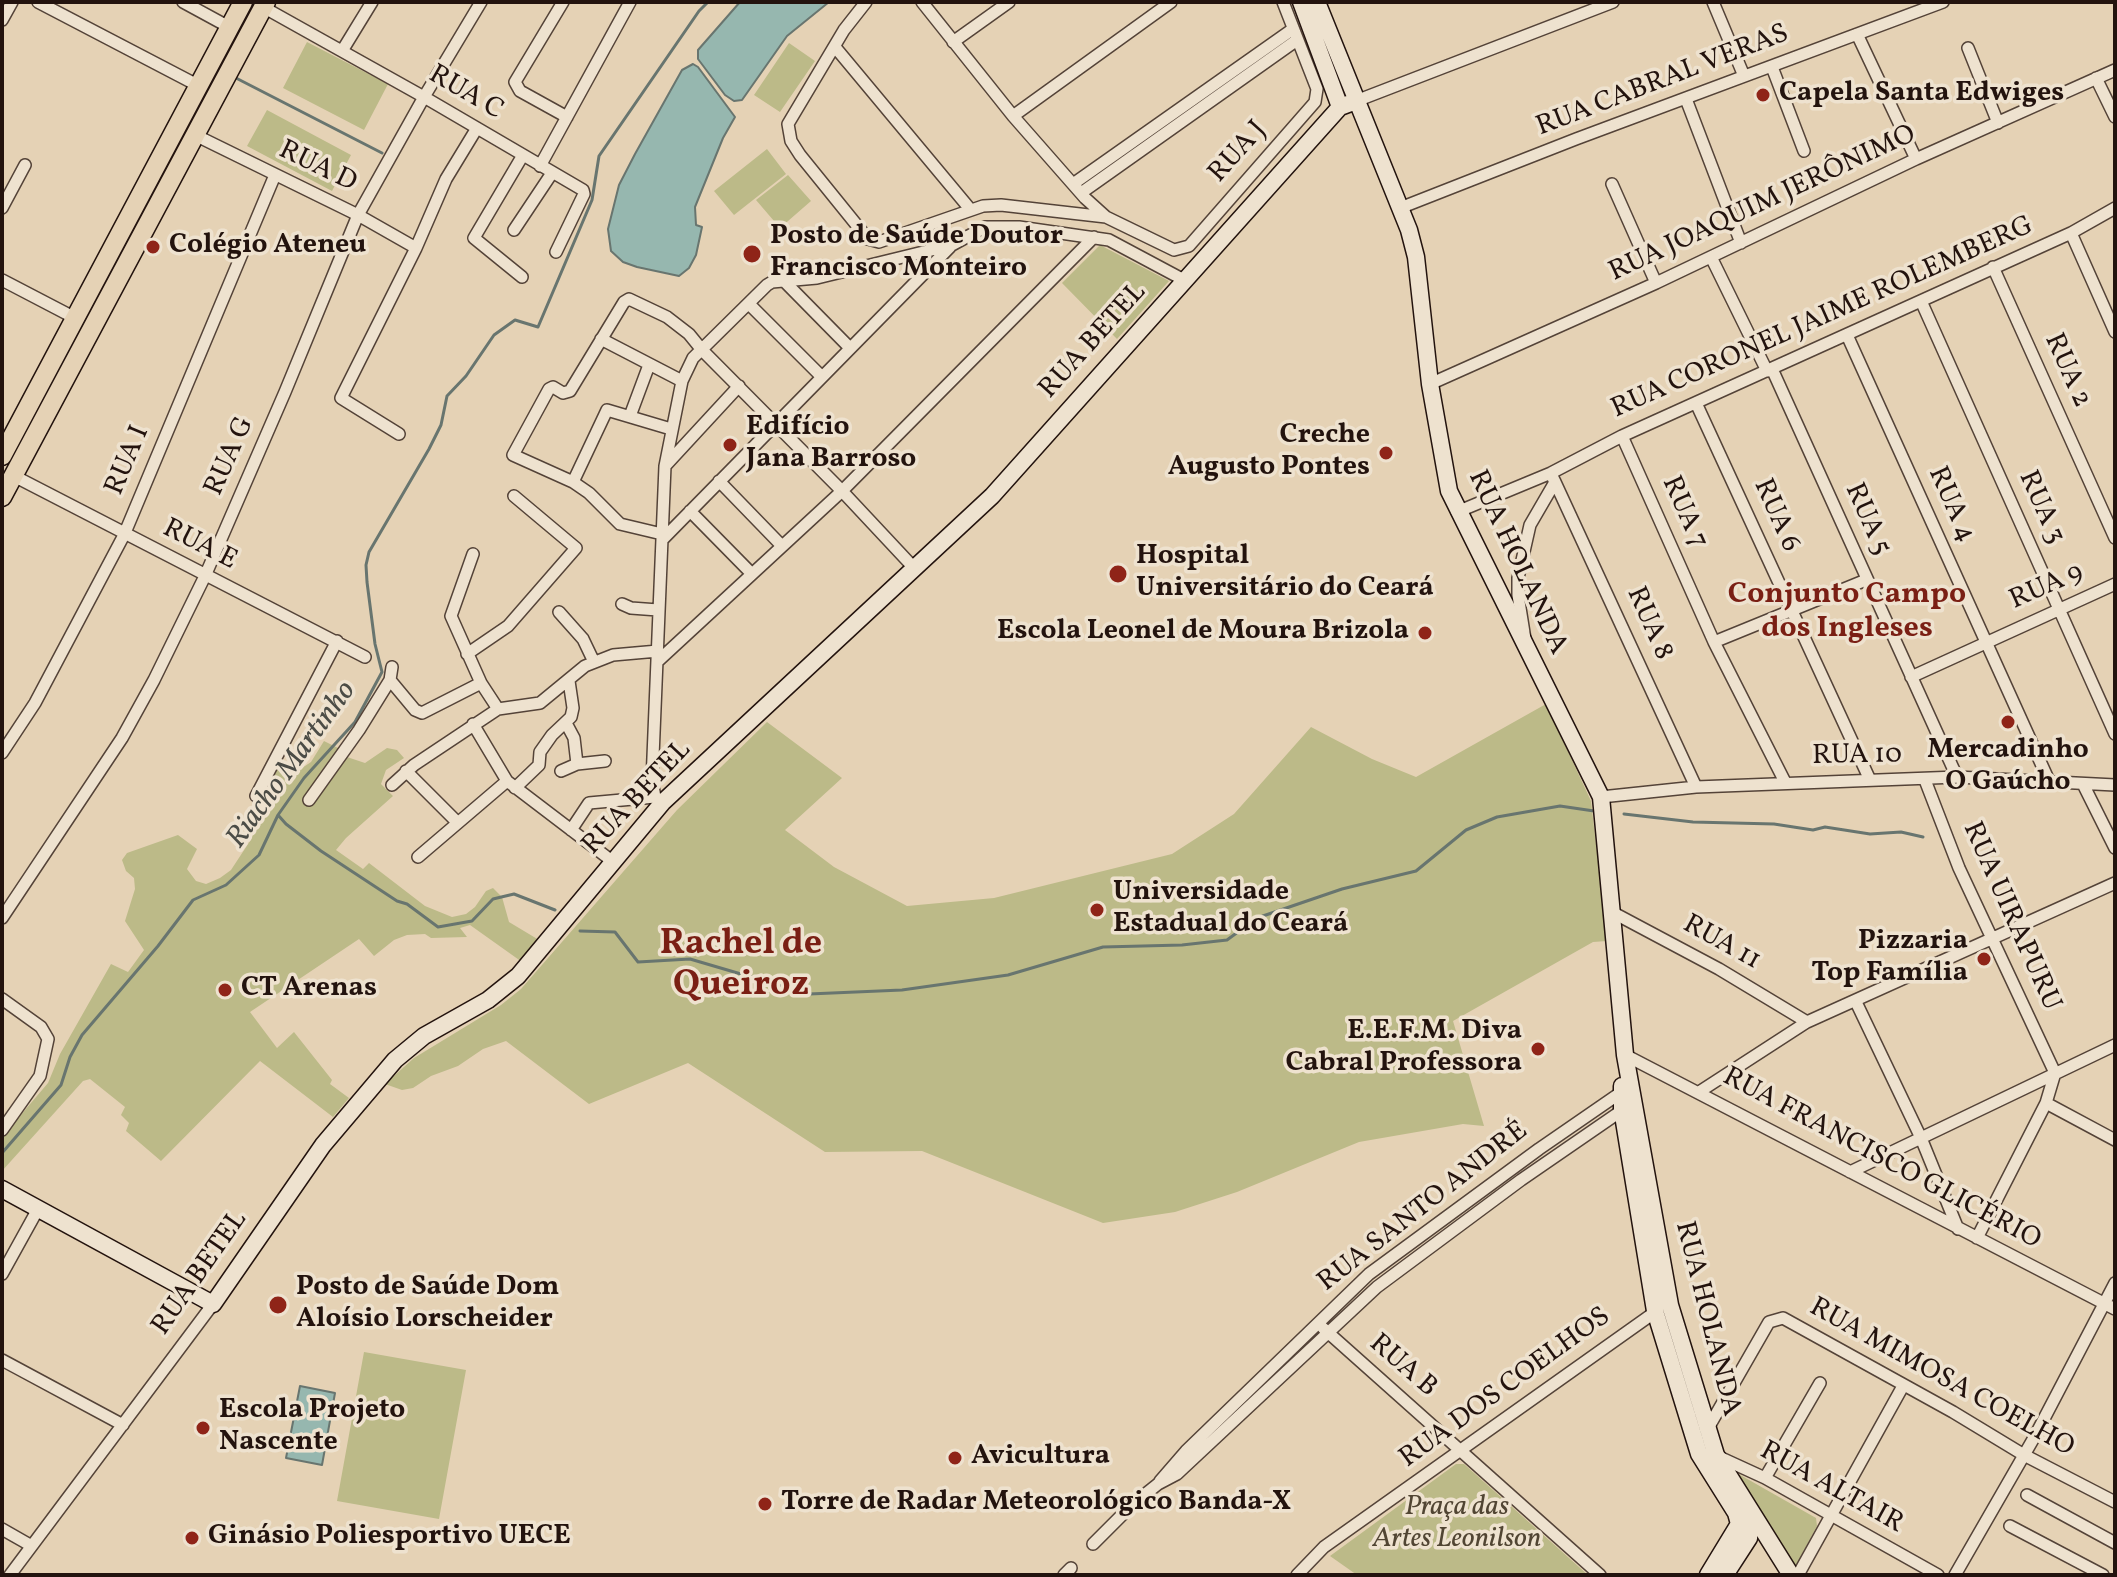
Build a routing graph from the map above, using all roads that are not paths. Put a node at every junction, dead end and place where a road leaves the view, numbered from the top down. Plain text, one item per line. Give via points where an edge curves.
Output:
1 (12, 2) edge
2 (38, 2) edge
3 (183, 2) edge
4 (243, 2) edge
5 (372, 2) edge
6 (481, 2) edge
7 (563, 2) edge
8 (630, 2) edge
9 (866, 2) edge
10 (922, 2) edge
11 (1009, 2) edge
12 (1171, 2) edge
13 (1283, 2) edge
14 (1301, 2) edge
15 (1317, 2) edge
16 (1613, 2) edge
17 (1713, 2) edge
18 (1943, 2) edge
19 (265, 4) edge
20 (2, 20) edge
21 (229, 27) junction
22 (1295, 34) junction
23 (1857, 34) junction
24 (953, 42) junction
25 (835, 47) junction
26 (1968, 48) dead end
27 (342, 51) junction
28 (1772, 67) junction
29 (2115, 70) edge
30 (1744, 76) junction
31 (2096, 78) junction
32 (199, 86) junction
33 (424, 97) junction
34 (1686, 99) junction
35 (1348, 104) junction
36 (1013, 116) junction
37 (567, 117) junction
38 (2115, 117) edge
39 (1998, 123) junction
40 (477, 128) junction
41 (195, 135) junction
42 (1804, 151) dead end
43 (523, 155) junction
44 (1916, 159) junction
45 (25, 165) dead end
46 (540, 166) junction
47 (552, 173) junction
48 (275, 175) junction
49 (1612, 184) dead end
50 (1080, 192) junction
51 (2, 208) edge
52 (1400, 208) junction
53 (2115, 208) edge
54 (970, 209) junction
55 (1067, 214) junction
56 (358, 215) junction
57 (1106, 217) junction
58 (514, 230) dead end
59 (2071, 233) junction
60 (1094, 237) junction
61 (1741, 243) junction
62 (952, 245) junction
63 (416, 248) junction
64 (556, 252) dead end
65 (1711, 257) junction
66 (1993, 267) junction
67 (522, 277) dead end
68 (2, 280) edge
69 (1184, 280) junction
70 (785, 282) junction
71 (1656, 283) junction
72 (1921, 301) junction
73 (749, 304) junction
74 (75, 318) junction
75 (2115, 332) edge
76 (1847, 335) junction
77 (601, 339) junction
78 (850, 348) junction
79 (702, 350) junction
80 (649, 365) junction
81 (1769, 370) junction
82 (822, 377) junction
83 (682, 381) junction
84 (1430, 384) junction
85 (739, 386) junction
86 (34, 396) junction
87 (1696, 403) junction
88 (52, 406) junction
89 (23, 416) junction
90 (630, 416) junction
91 (776, 424) junction
92 (41, 426) junction
93 (671, 429) junction
94 (399, 434) dead end
95 (1622, 436) junction
96 (2, 456) edge
97 (665, 466) junction
98 (14, 476) junction
99 (1553, 478) junction
100 (719, 481) junction
101 (573, 482) junction
102 (842, 491) junction
103 (514, 496) dead end
104 (2, 497) edge
105 (690, 511) junction
106 (1457, 512) junction
107 (124, 535) junction
108 (662, 537) junction
109 (2115, 538) edge
110 (782, 546) junction
111 (473, 554) dead end
112 (915, 569) junction
113 (752, 574) junction
114 (205, 576) junction
115 (1866, 580) junction
116 (2115, 584) edge
117 (622, 604) dead end
118 (2059, 608) junction
119 (658, 610) junction
120 (559, 612) dead end
121 (1792, 612) junction
122 (337, 641) junction
123 (1714, 642) junction
124 (1985, 642) junction
125 (1526, 647) junction
126 (467, 654) junction
127 (658, 656) junction
128 (365, 657) dead end
129 (594, 662) junction
130 (392, 667) dead end
131 (1911, 677) junction
132 (390, 680) junction
133 (569, 681) junction
134 (481, 683) junction
135 (498, 709) junction
136 (566, 723) junction
137 (473, 724) junction
138 (2115, 734) edge
139 (2, 753) edge
140 (605, 761) dead end
141 (577, 764) junction
142 (406, 771) junction
143 (561, 771) dead end
144 (1957, 777) junction
145 (1870, 780) junction
146 (1925, 780) junction
147 (2049, 781) junction
148 (1785, 782) junction
149 (511, 784) junction
150 (2083, 784) junction
151 (392, 785) dead end
152 (2115, 785) edge
153 (1696, 787) junction
154 (256, 796) dead end
155 (1601, 797) junction
156 (659, 799) junction
157 (309, 800) dead end
158 (457, 822) junction
159 (571, 830) junction
160 (2115, 848) edge
161 (418, 857) dead end
162 (612, 861) junction
163 (2115, 883) edge
164 (1610, 911) junction
165 (2, 918) edge
166 (1993, 940) junction
167 (2, 999) edge
168 (1856, 1002) junction
169 (1807, 1022) junction
170 (2115, 1045) edge
171 (1625, 1055) junction
172 (2055, 1073) junction
173 (1699, 1092) junction
174 (1626, 1098) junction
175 (2046, 1103) junction
176 (2, 1130) edge
177 (1921, 1138) junction
178 (2115, 1140) edge
179 (1850, 1172) junction
180 (2, 1189) edge
181 (38, 1209) junction
182 (1958, 1229) junction
183 (1977, 1238) junction
184 (2, 1274) edge
185 (2115, 1283) edge
186 (213, 1304) junction
187 (2110, 1306) edge
188 (1662, 1308) junction
189 (1317, 1322) junction
190 (1328, 1333) junction
191 (2, 1360) edge
192 (1820, 1383) dead end
193 (1903, 1386) junction
194 (123, 1425) junction
195 (1707, 1431) junction
196 (1698, 1450) junction
197 (1462, 1451) junction
198 (1716, 1455) junction
199 (2024, 1455) junction
200 (1765, 1478) junction
201 (1158, 1484) junction
202 (2027, 1495) dead end
203 (2115, 1502) edge
204 (1830, 1516) junction
205 (1750, 1521) junction
206 (2010, 1526) dead end
207 (2, 1529) edge
208 (2115, 1543) edge
209 (1093, 1544) dead end
210 (30, 1545) junction
211 (10, 1575) edge
212 (1297, 1575) edge
213 (1600, 1575) edge
214 (1708, 1575) edge
215 (1725, 1575) edge
216 (1791, 1575) edge
217 (1798, 1575) edge
218 (1938, 1575) edge
219 (1955, 1575) edge
220 (2103, 1575) edge

1 - 20 street
2 - 32 street
3 - 21 street
4 - 21 main road
5 - 27 street
6 - 33 street, RUA G
7 - 37 street via 515,82 520,91
8 - 37 street
9 - 25 street
10 - 24 street
11 - 24 street
12 - 36 street
13 - 22 street
14 - 35 street, RUA HOLANDA
15 - 35 street, RUA HOLANDA
16 - 35 street
17 - 30 street
18 - 23 street, RUA CABRAL VERAS
19 - 27 street, RUA C
19 - 41 main road
21 - 32 main road
22 - 50 street
22 - 57 street, RUA J via 1317,89 1312,108 1189,246 1174,250
23 - 28 street, RUA CABRAL VERAS
23 - 44 street
24 - 36 street
25 - 54 street
25 - 54 street via 788,124 788,134 859,227 879,242
26 - 39 street
27 - 33 street, RUA C
28 - 30 street, RUA CABRAL VERAS
28 - 42 street
29 - 31 street, RUA JOAQUIM JERÔNIMO
30 - 34 street, RUA CABRAL VERAS
31 - 38 street
31 - 39 street, RUA JOAQUIM JERÔNIMO
32 - 74 main road
33 - 40 street, RUA C
33 - 56 street, RUA G
34 - 52 street, RUA CABRAL VERAS
34 - 61 street
35 - 52 street, RUA HOLANDA
35 - 69 street, RUA BETEL
36 - 50 street
37 - 46 street
39 - 44 street, RUA JOAQUIM JERÔNIMO
40 - 43 street, RUA C
40 - 63 street via 446,179
41 - 48 street, RUA D
41 - 88 main road
43 - 46 street, RUA C
43 - 67 street via 474,238
44 - 61 street, RUA JOAQUIM JERÔNIMO
45 - 51 street
46 - 47 street, RUA C
47 - 58 street
47 - 64 street, RUA C via 584,193
48 - 56 street, RUA D
48 - 107 street, RUA I
49 - 71 street
50 - 55 street
50 - 57 street
52 - 84 street, RUA HOLANDA via 1416,257
53 - 59 street, RUA CORONEL JAIME ROLEMBERG
54 - 55 street via 1001,205
55 - 57 street
56 - 63 street, RUA D
56 - 114 street, RUA G
59 - 66 street, RUA CORONEL JAIME ROLEMBERG
59 - 75 street
60 - 62 street via 997,226
60 - 69 street
60 - 102 street
61 - 65 street, RUA JOAQUIM JERÔNIMO
62 - 70 street
62 - 78 street
63 - 94 street via 341,398
65 - 71 street, RUA JOAQUIM JERÔNIMO
65 - 81 street, RUA 5
66 - 72 street, RUA CORONEL JAIME ROLEMBERG
66 - 109 street, RUA 2
68 - 74 street
69 - 112 street, RUA BETEL via 992,496
70 - 73 street via 767,285
70 - 78 street
71 - 84 street, RUA JOAQUIM JERÔNIMO
72 - 76 street, RUA CORONEL JAIME ROLEMBERG
72 - 118 street, RUA 3
73 - 79 street
73 - 82 street
74 - 86 main road
76 - 81 street, RUA CORONEL JAIME ROLEMBERG
76 - 124 street, RUA 4
77 - 79 street via 629,299 674,321
77 - 80 street
77 - 101 street via 570,391 549,389 513,455
78 - 82 street
79 - 83 street
79 - 85 street
80 - 83 street
80 - 90 street
81 - 87 street, RUA CORONEL JAIME ROLEMBERG
81 - 115 street, RUA 5
82 - 91 street
83 - 93 street
84 - 106 street, RUA HOLANDA via 1444,472
85 - 91 street
85 - 97 street
86 - 88 main road
86 - 89 main road
87 - 95 street, RUA CORONEL JAIME ROLEMBERG
87 - 121 street, RUA 6
88 - 92 main road
89 - 92 main road
89 - 96 main road
90 - 93 street
90 - 101 street via 607,410
91 - 100 street
91 - 102 street
92 - 98 main road
93 - 97 street
95 - 99 street, RUA CORONEL JAIME ROLEMBERG
95 - 123 street, RUA 7
97 - 108 street
98 - 104 main road
98 - 107 street, RUA E
99 - 106 street, RUA CORONEL JAIME ROLEMBERG
99 - 125 street via 1523,550 1517,588
99 - 153 street, RUA 8
100 - 105 street
100 - 110 street
101 - 108 street via 620,524
102 - 110 street
102 - 112 street
103 - 126 street via 576,548 508,626
105 - 108 street
105 - 113 street
106 - 125 street, RUA HOLANDA
107 - 114 street, RUA E
107 - 139 street, RUA I via 35,703
108 - 119 street
110 - 113 street
111 - 126 street via 451,616
112 - 156 street, RUA BETEL
113 - 127 street
114 - 122 street, RUA E
114 - 165 street, RUA G via 122,738
115 - 121 street
115 - 131 street, RUA 5
116 - 118 street, RUA 9
117 - 119 street
118 - 124 street, RUA 9
118 - 138 street, RUA 3
119 - 127 street
120 - 129 street via 583,639
121 - 123 street
121 - 145 street, RUA 6
122 - 128 street, RUA E
122 - 154 street
123 - 148 street, RUA 7
124 - 131 street, RUA 9
124 - 147 street, RUA 4
125 - 155 street, RUA HOLANDA
126 - 134 street
127 - 129 street via 621,653
127 - 156 street via 652,781
129 - 133 street
130 - 132 street
131 - 144 street, RUA 5
132 - 134 street via 422,713
132 - 157 street
133 - 135 street via 540,703
133 - 136 street via 573,708
134 - 135 street
135 - 137 street
136 - 141 street
136 - 149 street via 542,749 539,765
137 - 142 street
137 - 149 street
140 - 141 street
141 - 143 street
142 - 151 street
142 - 158 street
144 - 146 street, RUA 10
144 - 147 street, RUA 10
145 - 146 street, RUA 10
145 - 148 street, RUA 10
146 - 166 street, RUA UIRAPURU
147 - 150 street, RUA 10
148 - 153 street, RUA 10
149 - 158 street
149 - 159 street
150 - 152 street, RUA 10
150 - 160 street
153 - 155 street, RUA 10
155 - 164 street, RUA HOLANDA
156 - 159 street via 589,803
156 - 162 street, RUA BETEL
158 - 161 street
159 - 162 street
162 - 186 street, RUA BETEL via 518,976 488,1000 424,1036 367,1091 323,1145
163 - 166 street
164 - 169 street, RUA 11
164 - 171 street, RUA HOLANDA
166 - 168 street
166 - 172 street, RUA UIRAPURU
167 - 176 street via 41,1027 48,1039 40,1076
168 - 169 street
168 - 177 street
169 - 173 street
170 - 172 street
171 - 173 street, RUA FRANCISCO GLICÉRIO
171 - 174 street, RUA HOLANDA
172 - 175 street
172 - 177 street
173 - 179 street, RUA FRANCISCO GLICÉRIO
174 - 188 street, RUA HOLANDA
174 - 189 street, RUA SANTO ANDRÉ via 1416,1238
174 - 190 street, RUA SANTO ANDRÉ via 1377,1287
175 - 178 street
175 - 183 street
177 - 179 street
177 - 182 street
179 - 182 street, RUA FRANCISCO GLICÉRIO
180 - 181 street
181 - 184 street
181 - 186 street
182 - 183 street, RUA FRANCISCO GLICÉRIO
183 - 187 street, RUA FRANCISCO GLICÉRIO
185 - 187 street
186 - 194 street, RUA BETEL
187 - 199 street
188 - 195 street, RUA HOLANDA
188 - 196 street, RUA HOLANDA
188 - 197 street, RUA DOS COELHOS
189 - 190 street, RUA B
189 - 201 street, RUA SANTO ANDRÉ
190 - 197 street, RUA B
190 - 201 street, RUA SANTO ANDRÉ via 1177,1474
191 - 194 street
192 - 200 street
193 - 195 street, RUA MIMOSA COELHO via 1777,1318 1769,1322
193 - 199 street, RUA MIMOSA COELHO
193 - 204 street
194 - 210 street, RUA BETEL
195 - 198 street, RUA HOLANDA
196 - 198 street, RUA ALTAIR
196 - 205 street, RUA HOLANDA via 1736,1513
197 - 212 street, RUA DOS COELHOS via 1324,1547
197 - 213 street, RUA B
198 - 200 street, RUA ALTAIR
198 - 205 street, RUA HOLANDA
199 - 203 street, RUA MIMOSA COELHO
199 - 219 street
200 - 204 street, RUA ALTAIR
201 - 209 street, RUA SANTO ANDRÉ
202 - 208 street
204 - 217 street
204 - 218 street, RUA ALTAIR
205 - 214 street
205 - 215 street via 1749,1538
205 - 216 street, RUA HOLANDA
206 - 220 street
207 - 210 street
210 - 211 street, RUA BETEL

